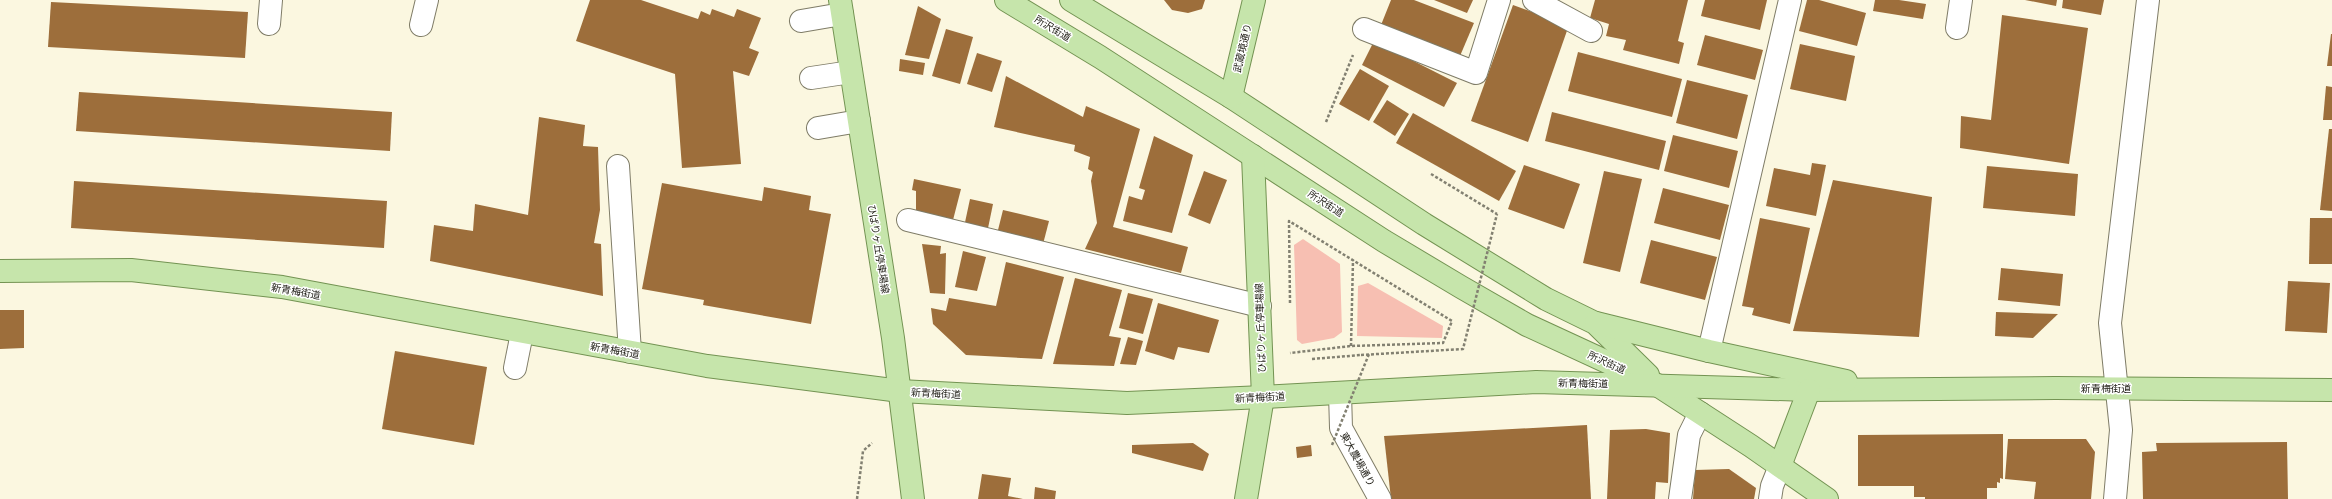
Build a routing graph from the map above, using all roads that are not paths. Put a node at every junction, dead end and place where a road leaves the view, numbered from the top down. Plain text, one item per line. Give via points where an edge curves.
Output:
1 (271, 0) edge
2 (427, 0) edge
3 (1006, 0) edge
4 (1071, 0) edge
5 (1254, 0) edge
6 (1499, 0) edge
7 (1534, 0) edge
8 (1790, 0) edge
9 (1961, 0) edge
10 (2148, 0) edge
11 (843, 6) edge
12 (801, 21) dead end
13 (269, 24) dead end
14 (421, 25) dead end
15 (1957, 28) dead end
16 (1364, 29) road end
17 (1591, 31) dead end
18 (851, 72) junction
19 (811, 78) dead end
20 (1231, 97) junction
21 (859, 121) junction
22 (818, 128) dead end
23 (1253, 156) junction
24 (618, 166) dead end
25 (908, 220) dead end
26 (0, 271) edge
27 (1260, 306) junction
28 (1595, 323) junction
29 (522, 333) junction
30 (1709, 351) junction
31 (630, 352) junction
32 (515, 368) dead end
33 (1657, 385) junction
34 (2118, 388) junction
35 (1881, 389) junction
36 (1809, 390) junction
37 (2332, 390) edge
38 (900, 391) junction
39 (1340, 393) junction
40 (1263, 398) junction
41 (1700, 412) junction
42 (1780, 466) junction
43 (913, 499) edge
44 (1246, 499) edge
45 (1380, 499) edge
46 (1680, 499) edge
47 (1770, 499) edge
48 (1827, 499) edge
49 (2115, 499) edge

1 - 13 street
2 - 14 street
3 - 23 main road, 所沢街道 via 1100,57
4 - 20 main road, 所沢街道
5 - 20 main road, 武蔵境通り
6 - 16 street via 1476,73
7 - 17 street
8 - 30 street
9 - 15 street
10 - 34 street via 2110,323
11 - 12 street
11 - 18 main road, ひばりヶ丘停車場線
18 - 19 street
18 - 21 main road, ひばりヶ丘停車場線
20 - 28 main road, 所沢街道 via 1546,300
21 - 22 street
21 - 38 main road, ひばりヶ丘停車場線
23 - 27 main road, ひばりヶ丘停車場線
23 - 33 main road, 所沢街道 via 1384,241 1527,325
24 - 31 street
25 - 27 street
26 - 29 main road, 新青梅街道 via 131,270 274,286
27 - 40 main road, ひばりヶ丘停車場線
28 - 30 main road, 新青梅街道
28 - 33 main road, 所沢街道
29 - 31 main road, 新青梅街道
29 - 32 street
30 - 35 main road, 新青梅街道
31 - 38 main road, 新青梅街道 via 707,366
33 - 36 main road, 新青梅街道
33 - 39 main road, 新青梅街道 via 1536,382
33 - 41 main road, 所沢街道
34 - 35 main road, 新青梅街道
34 - 37 main road, 新青梅街道
34 - 49 street via 2121,430
35 - 36 main road, 新青梅街道
36 - 42 main road
38 - 40 main road, 新青梅街道 via 1127,403
38 - 43 main road, ひばりヶ丘停車場線
39 - 40 main road, 新青梅街道
39 - 45 street, 東大農場通り via 1341,428
40 - 44 main road, ひばりヶ丘停車場線
41 - 42 main road, 所沢街道
41 - 46 street via 1689,434
42 - 47 street
42 - 48 main road, 所沢街道

